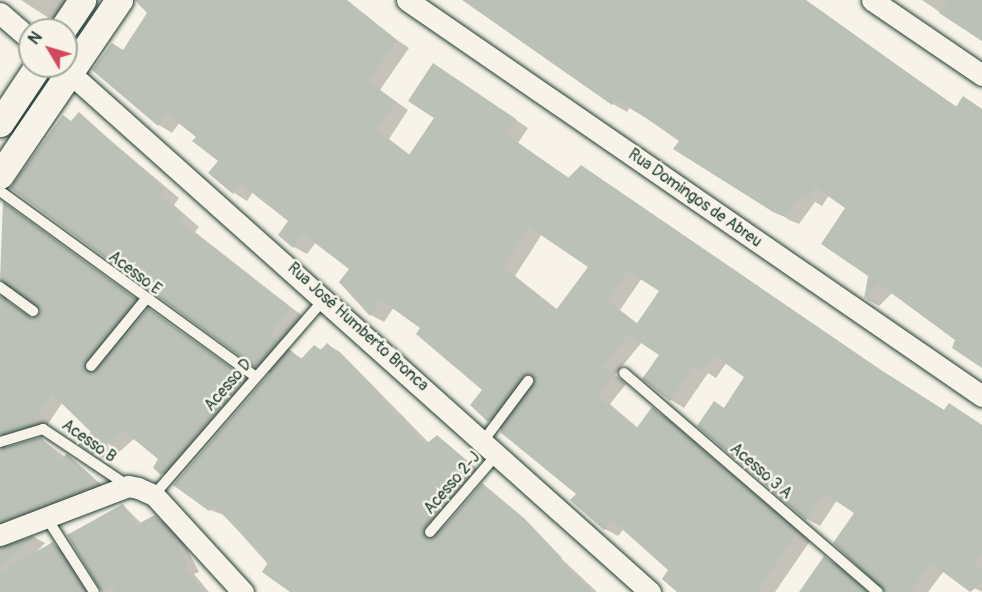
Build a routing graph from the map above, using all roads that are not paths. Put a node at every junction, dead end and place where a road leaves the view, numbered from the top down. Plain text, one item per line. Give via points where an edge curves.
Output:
1 (82, 0) edge
2 (120, 0) edge
3 (407, 0) edge
4 (872, 0) edge
5 (0, 13) edge
6 (70, 18) edge
7 (18, 29) edge
8 (78, 54) edge
9 (982, 75) edge
10 (30, 78) edge
11 (60, 78) edge
12 (76, 78) edge
13 (0, 123) edge
14 (0, 175) edge
15 (0, 191) edge
16 (0, 288) edge
17 (326, 297) junction
18 (145, 300) junction
19 (33, 311) dead end
20 (91, 366) dead end
21 (624, 373) dead end
22 (255, 376) junction
23 (528, 381) dead end
24 (982, 396) edge
25 (0, 442) edge
26 (491, 447) junction
27 (128, 486) junction
28 (154, 495) junction
29 (48, 520) junction
30 (429, 532) dead end
31 (0, 535) edge
32 (643, 590) edge
33 (94, 592) edge
34 (243, 592) edge
35 (878, 592) edge

1 - 6 street
2 - 8 street
3 - 24 street, Rua Domingos de Abreu
4 - 9 street
5 - 7 street
10 - 13 street
11 - 14 street
12 - 17 street, Rua José Humberto Bronca
15 - 18 lane, Acesso E
16 - 19 lane
17 - 22 lane, Acesso D
17 - 26 street, Rua José Humberto Bronca
18 - 20 lane
18 - 22 lane, Acesso E
21 - 35 lane, Acesso 3 A
22 - 28 lane, Acesso D
23 - 26 lane, Acesso 2-J
25 - 27 lane, Acesso B via 29,429 49,431
26 - 30 lane, Acesso 2-J
26 - 32 street, Rua José Humberto Bronca
27 - 28 street
27 - 29 street
28 - 34 street
29 - 31 street
29 - 33 lane

